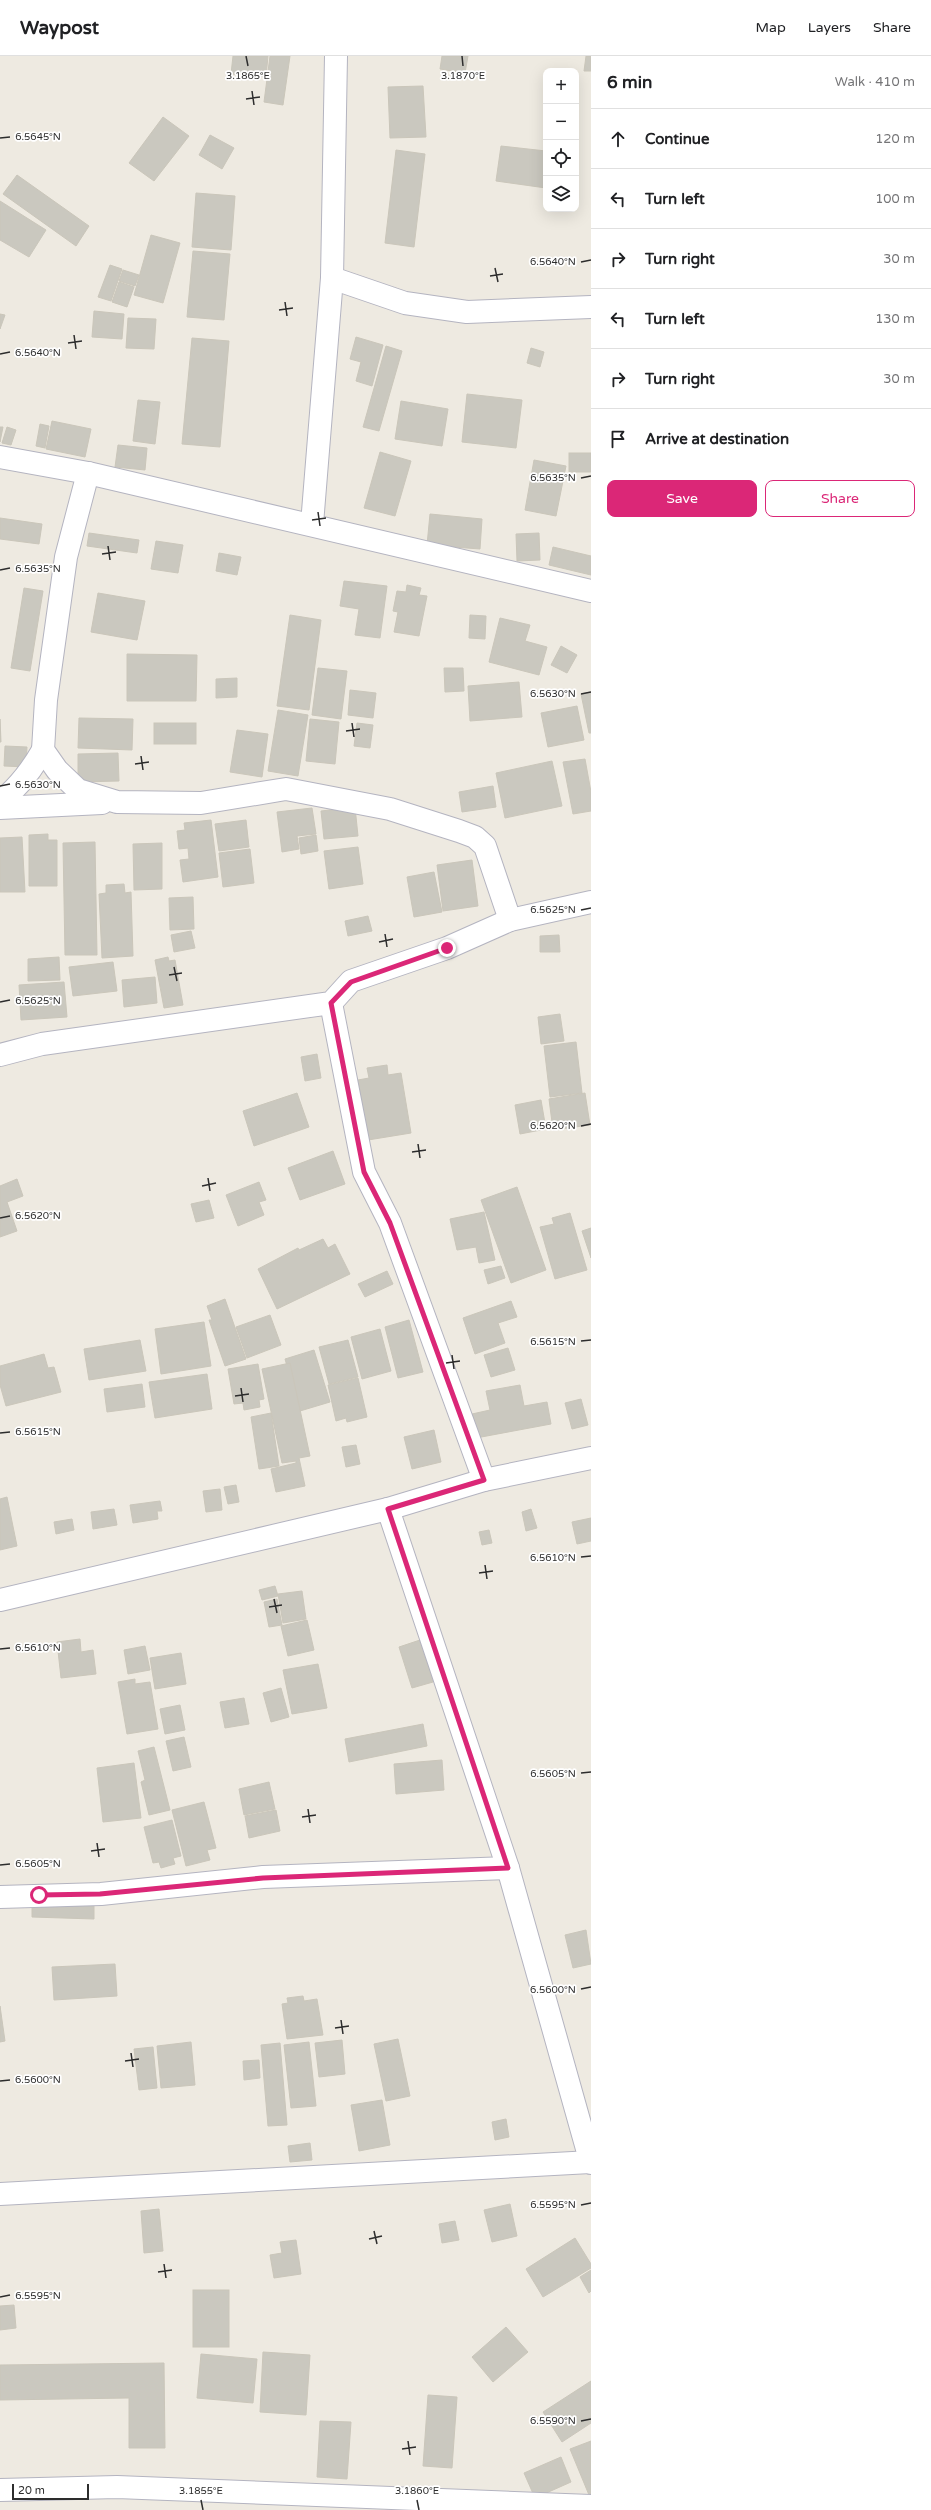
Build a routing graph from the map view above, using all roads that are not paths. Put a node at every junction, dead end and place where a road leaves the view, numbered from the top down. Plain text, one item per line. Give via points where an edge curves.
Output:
1 (336, 56) edge
2 (332, 278) junction
3 (591, 307) edge
4 (0, 457) edge
5 (88, 473) junction
6 (312, 524) junction
7 (591, 591) edge
8 (43, 750) junction
9 (0, 802) edge
10 (117, 802) junction
11 (0, 808) edge
12 (591, 902) edge
13 (510, 920) junction
14 (331, 1003) junction
15 (0, 1055) edge
16 (591, 1458) edge
17 (484, 1480) junction
18 (388, 1509) junction
19 (0, 1600) edge
20 (508, 1868) junction
21 (0, 1897) edge
22 (591, 2162) edge
23 (0, 2194) edge
24 (0, 2490) edge
25 (591, 2506) edge

1 - 2 street
2 - 3 street via 405,303 467,312
2 - 6 street
4 - 5 street
5 - 6 street
5 - 8 street via 66,557 46,700
6 - 7 street
8 - 9 street via 17,789
8 - 10 street via 57,770 78,790
10 - 11 street
10 - 13 street via 201,803 286,789 390,809 474,837 485,846
12 - 13 street
13 - 14 street via 447,948 351,982
14 - 15 street via 42,1044
14 - 17 street via 364,1172 390,1223
16 - 17 street
17 - 18 street
18 - 19 street
18 - 20 street
20 - 21 street via 263,1878 100,1894
20 - 22 street
22 - 23 street
24 - 25 street via 117,2487

